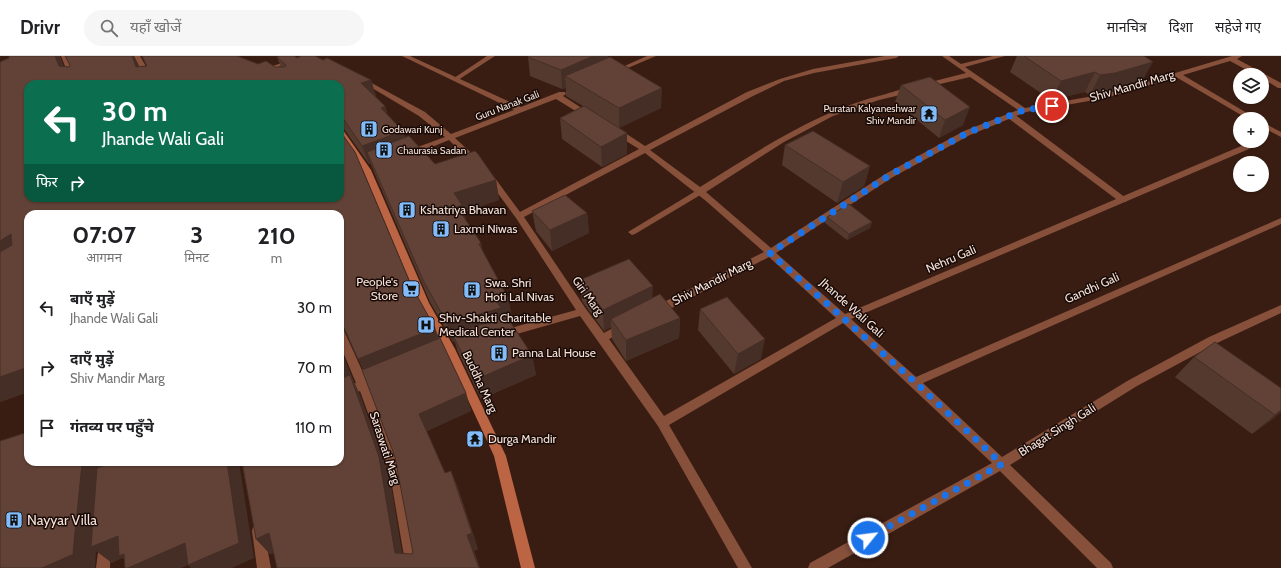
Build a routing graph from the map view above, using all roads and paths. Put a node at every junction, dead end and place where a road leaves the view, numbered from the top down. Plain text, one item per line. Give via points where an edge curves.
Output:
1 (64, 56) edge
2 (137, 56) edge
3 (311, 56) edge
4 (405, 56) edge
5 (492, 56) edge
6 (653, 56) edge
7 (896, 56) edge
8 (945, 56) edge
9 (1002, 56) edge
10 (1235, 57) edge
11 (960, 66) junction
12 (1252, 68) edge
13 (272, 74) edge
14 (972, 74) junction
15 (1176, 74) junction
16 (609, 75) edge
17 (456, 79) junction
18 (1269, 79) edge
19 (74, 80) edge
20 (150, 80) edge
21 (364, 81) edge
22 (1281, 86) edge
23 (572, 90) edge
24 (558, 96) junction
25 (520, 110) junction
26 (1024, 110) junction
27 (1241, 112) edge
28 (1011, 116) junction
29 (1269, 128) edge
30 (1279, 134) edge
31 (344, 137) edge
32 (450, 137) junction
33 (1269, 138) edge
34 (1245, 148) edge
35 (646, 149) junction
36 (402, 156) edge
37 (699, 192) junction
38 (1123, 200) junction
39 (519, 216) junction
40 (1281, 220) edge
41 (632, 232) dead end
42 (770, 253) junction
43 (1281, 309) edge
44 (582, 312) junction
45 (651, 313) edge
46 (844, 318) junction
47 (630, 324) edge
48 (494, 337) edge
49 (602, 338) junction
50 (344, 342) edge
51 (392, 373) edge
52 (915, 382) junction
53 (363, 385) junction
54 (344, 392) edge
55 (662, 423) junction
56 (1002, 464) junction
57 (256, 523) edge
58 (106, 529) edge
59 (103, 568) edge
60 (264, 568) edge
61 (413, 568) edge
62 (528, 568) edge
63 (745, 568) edge
64 (815, 568) edge
65 (1106, 568) edge

1 - 19 street
2 - 20 street
3 - 13 street via 262,68
4 - 17 street
5 - 17 street
6 - 16 street
7 - 35 street via 813,71 782,80
8 - 11 street
9 - 11 street
10 - 12 street
10 - 15 street, Shiv Mandir Marg
11 - 14 street
14 - 26 street
14 - 37 street via 877,98 830,114 781,140
15 - 26 street, Shiv Mandir Marg via 1106,96
15 - 27 street
17 - 25 street
18 - 22 street
21 - 32 street, Giri Marg via 422,114
23 - 24 street, Guru Nanak Gali
24 - 25 street, Guru Nanak Gali
24 - 35 street, Jhande Wali Gali
25 - 32 street, Guru Nanak Gali
26 - 28 street, Shiv Mandir Marg
28 - 38 street
28 - 42 street, Shiv Mandir Marg via 967,133 890,175
29 - 30 street
30 - 33 street, Nehru Gali
31 - 62 street, Buddha Marg via 370,168 424,303 450,349 500,456
32 - 36 street, Guru Nanak Gali
32 - 39 street, Giri Marg via 486,171
34 - 38 street, Nehru Gali
35 - 37 street, Jhande Wali Gali
35 - 39 street
37 - 41 street
37 - 42 street, Jhande Wali Gali
38 - 46 street, Nehru Gali
39 - 44 street, Giri Marg
40 - 52 street, Gandhi Gali
42 - 45 street, Shiv Mandir Marg
42 - 46 street, Jhande Wali Gali
43 - 56 street, Bhagat Singh Gali via 1213,340 1132,383
44 - 48 street
44 - 49 street, Giri Marg
46 - 52 street, Jhande Wali Gali
46 - 55 street, Nehru Gali
47 - 49 street
49 - 55 street, Giri Marg
50 - 53 street, Saraswati Marg
51 - 53 street
52 - 56 street, Jhande Wali Gali
53 - 54 street
53 - 61 street, Saraswati Marg via 396,474
55 - 63 street, Giri Marg
56 - 64 street, Bhagat Singh Gali
56 - 65 street, Jhande Wali Gali
57 - 60 street
58 - 59 street

